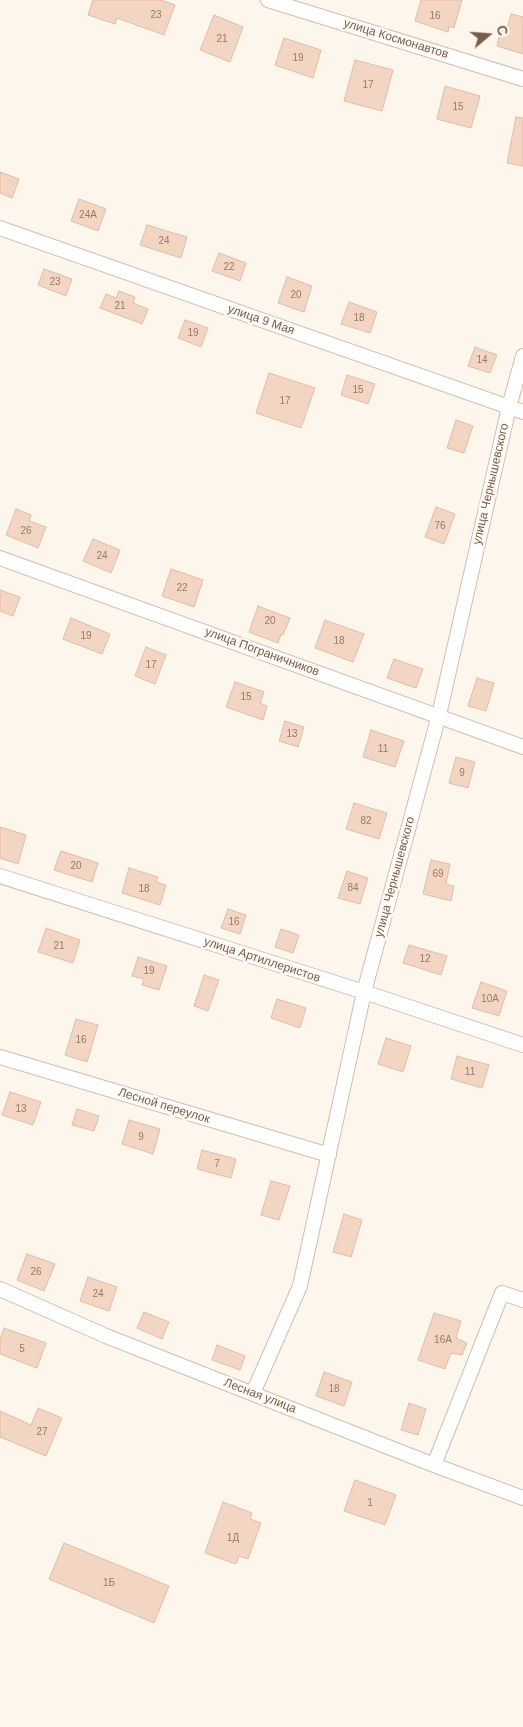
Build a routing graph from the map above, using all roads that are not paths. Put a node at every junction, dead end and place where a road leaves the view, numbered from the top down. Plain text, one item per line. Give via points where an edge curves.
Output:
1 (268, 0) edge
2 (523, 79) edge
3 (0, 228) edge
4 (523, 356) edge
5 (509, 407) junction
6 (523, 412) edge
7 (0, 558) edge
8 (438, 715) junction
9 (523, 747) edge
10 (0, 876) edge
11 (364, 992) junction
12 (523, 1045) edge
13 (0, 1057) edge
14 (329, 1155) junction
15 (0, 1289) edge
16 (523, 1300) edge
17 (253, 1393) junction
18 (434, 1465) junction
19 (523, 1498) edge

1 - 2 street, улица Космонавтов
3 - 5 street, улица 9 Мая
4 - 5 street, улица Чернышевского
5 - 6 street, улица 9 Мая
5 - 8 street, улица Чернышевского
7 - 8 street, улица Пограничников
8 - 9 street, улица Пограничников
8 - 11 street, улица Чернышевского
10 - 11 street, улица Артиллеристов
11 - 12 street, улица Артиллеристов
11 - 14 street, улица Чернышевского
13 - 14 street, Лесной переулок
14 - 17 street, улица Чернышевского via 300,1286
15 - 17 street, Лесная улица via 106,1336
16 - 18 street via 502,1293
17 - 18 street, Лесная улица
18 - 19 street, Лесная улица

